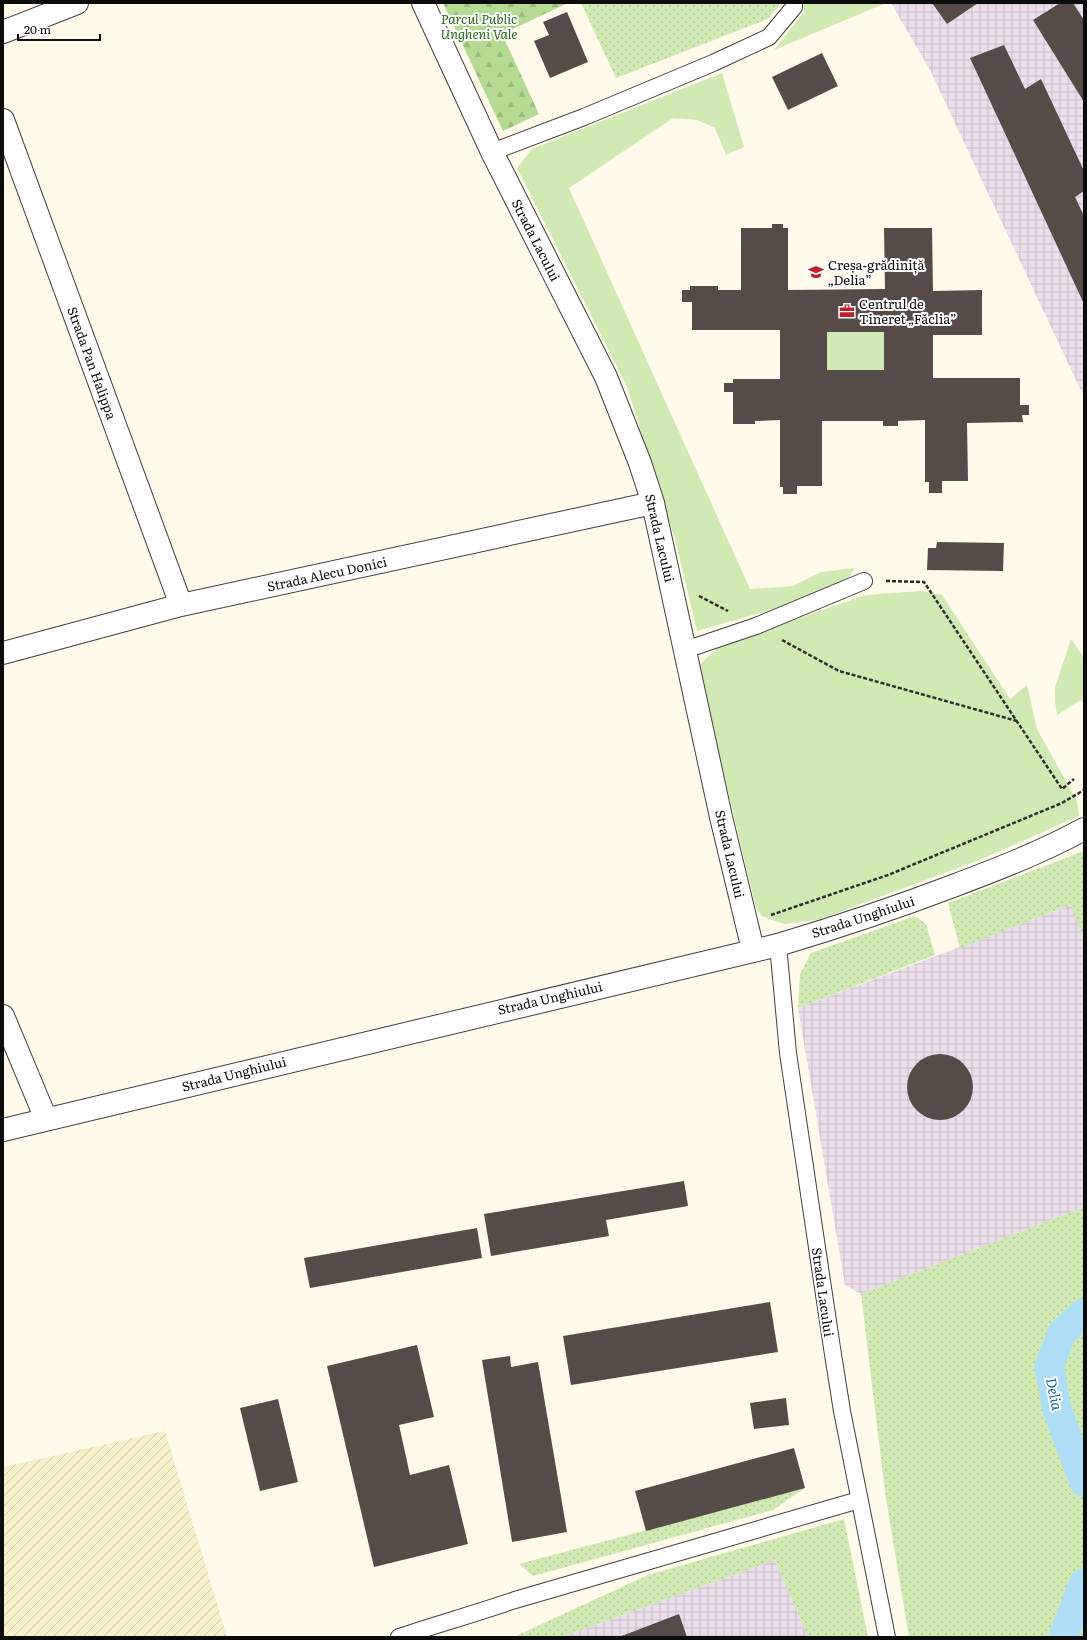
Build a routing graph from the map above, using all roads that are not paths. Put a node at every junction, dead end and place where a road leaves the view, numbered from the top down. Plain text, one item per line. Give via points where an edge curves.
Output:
1 (77, 3) edge
2 (423, 3) edge
3 (794, 3) edge
4 (3, 32) edge
5 (3, 120) edge
6 (492, 152) junction
7 (653, 503) junction
8 (864, 581) road end
9 (181, 605) junction
10 (685, 650) junction
11 (3, 653) edge
12 (1084, 830) edge
13 (778, 945) junction
14 (753, 950) junction
15 (3, 1016) edge
16 (46, 1119) junction
17 (3, 1130) edge
18 (859, 1500) junction
19 (400, 1637) edge
20 (887, 1637) edge

1 - 4 street
2 - 6 street, Strada Lacului
3 - 6 lane via 794,7 769,37 714,63 584,117
5 - 9 street, Strada Pan Halippa
6 - 7 street, Strada Lacului via 606,378 638,456
7 - 9 street, Strada Alecu Donici
7 - 10 street, Strada Lacului
8 - 10 lane via 756,626
9 - 11 street, Strada Alecu Donici
10 - 14 street, Strada Lacului
12 - 13 street, Strada Unghiului via 993,871 908,903
13 - 14 street, Strada Unghiului
13 - 18 lane, Strada Lacului via 788,1053 842,1411
14 - 16 street, Strada Unghiului
15 - 16 street
16 - 17 street, Strada Unghiului
18 - 19 lane via 515,1600
18 - 20 lane, Strada Lacului

